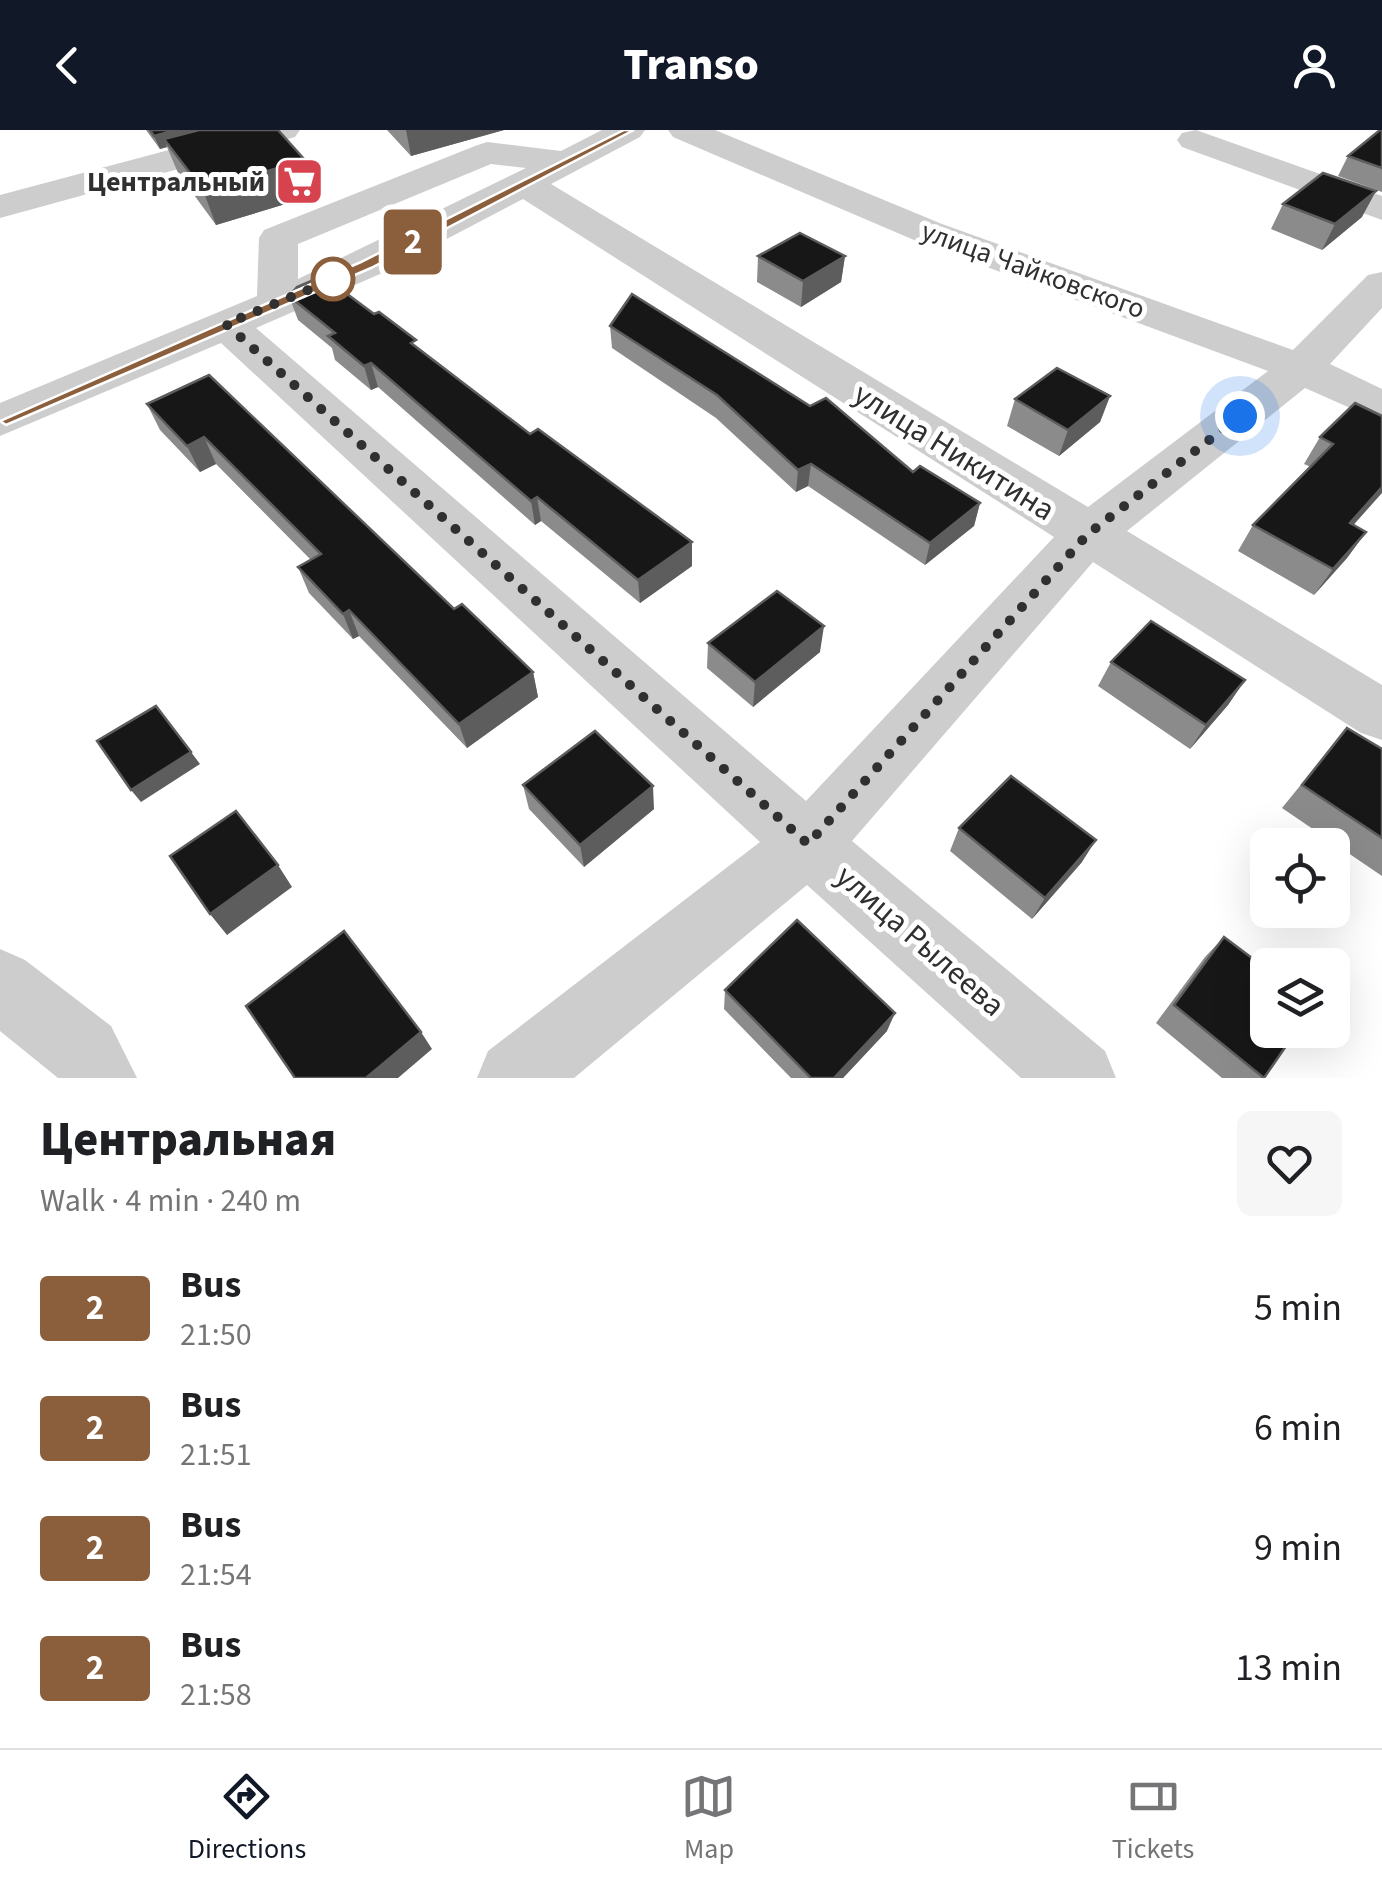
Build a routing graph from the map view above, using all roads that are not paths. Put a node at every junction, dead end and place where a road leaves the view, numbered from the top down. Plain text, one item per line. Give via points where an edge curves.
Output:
1 (283, 130) edge
2 (628, 130) edge
3 (685, 130) edge
4 (1194, 140) dead end
5 (547, 174) junction
6 (0, 207) edge
7 (1382, 209) edge
8 (1382, 284) edge
9 (252, 314) junction
10 (1301, 368) junction
11 (0, 380) edge
12 (96, 381) junction
13 (1382, 406) edge
14 (0, 421) edge
15 (1087, 535) junction
16 (1382, 715) edge
17 (808, 844) junction
18 (0, 985) edge
19 (99, 1078) edge
20 (515, 1078) edge
21 (1078, 1078) edge

1 - 6 street
2 - 5 street
3 - 10 street, улица Чайковского via 928,232
4 - 7 street
5 - 9 street
5 - 9 street via 487,153 278,238
5 - 15 street, улица Никитина
8 - 10 street
9 - 12 street
9 - 17 street, улица Рылеева
10 - 13 street, улица Чайковского
10 - 15 street
11 - 12 street
12 - 14 street
15 - 16 street, улица Никитина
15 - 17 street
17 - 20 street
17 - 21 street, улица Рылеева
18 - 19 street via 85,1052

